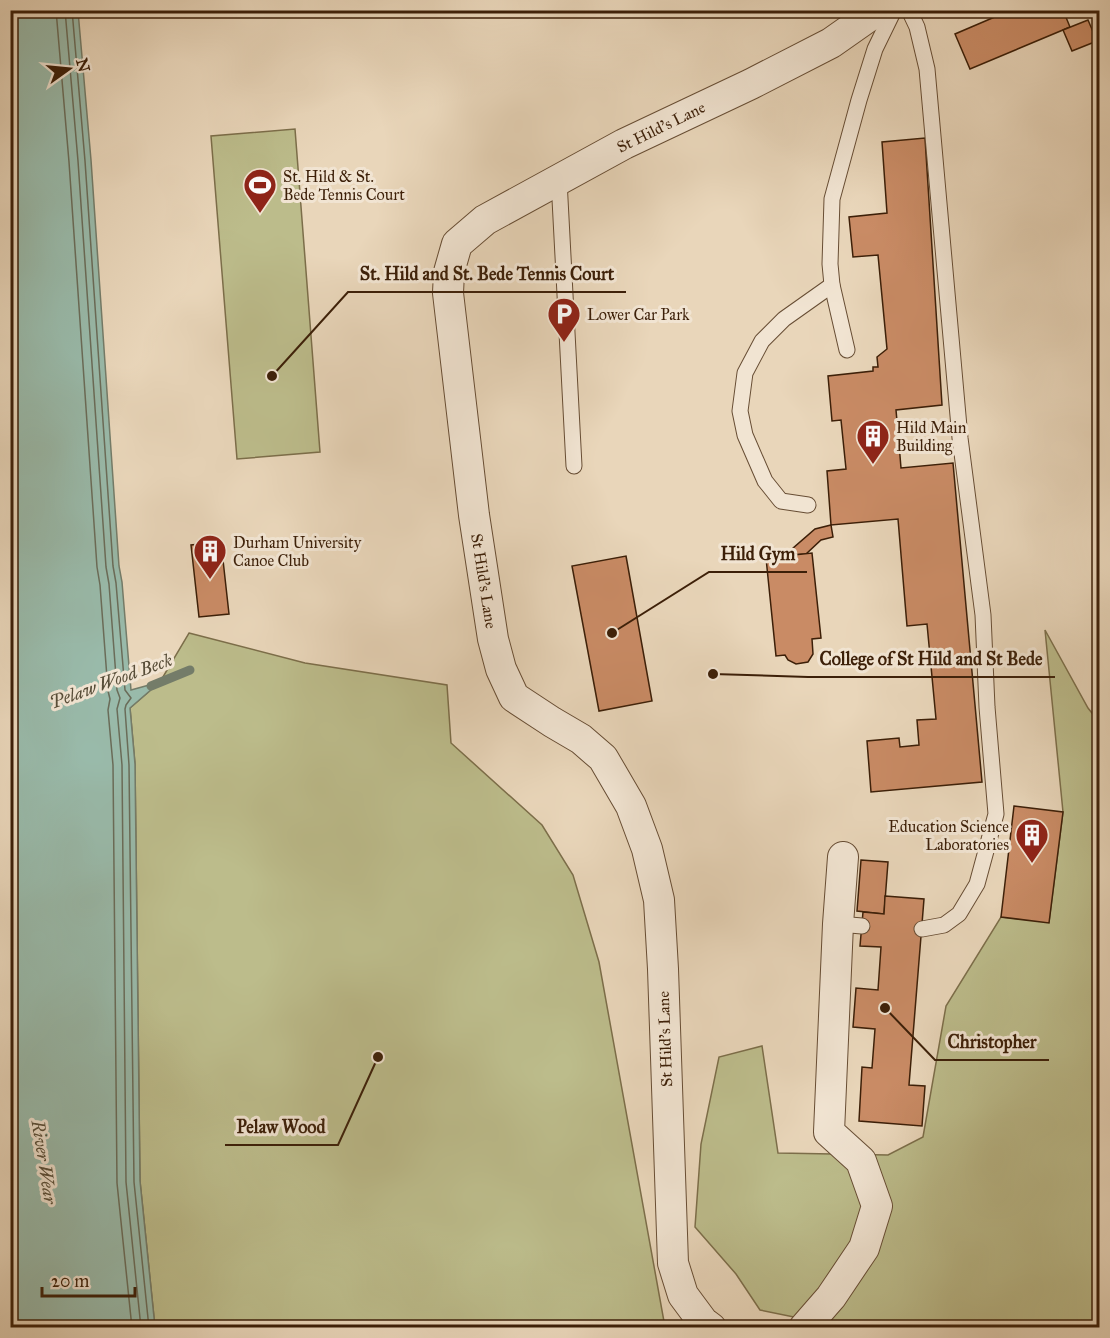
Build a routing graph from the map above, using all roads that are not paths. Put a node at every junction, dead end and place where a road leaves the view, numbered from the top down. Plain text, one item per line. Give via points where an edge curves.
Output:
1 (878, 10) edge
2 (894, 10) edge
3 (909, 10) edge
4 (559, 180) junction
5 (832, 285) junction
6 (847, 350) dead end
7 (574, 466) dead end
8 (808, 505) dead end
9 (600, 727) dead end
10 (603, 758) junction
11 (843, 857) dead end
12 (922, 929) dead end
13 (711, 1328) edge
14 (804, 1328) edge

1 - 4 street, St Hild's Lane via 831,43
2 - 5 lane via 875,48 832,199
3 - 12 lane via 927,69 960,438 983,615 996,814 977,884 959,915 944,925
4 - 7 lane
4 - 10 street, St Hild's Lane via 485,220 458,244 449,272 448,293 474,515 501,669 514,697
5 - 6 lane
5 - 8 lane via 784,319 762,341 745,374 740,411 745,435 765,481 781,501
9 - 10 street
10 - 13 street, St Hild's Lane via 631,806 647,849 659,900 673,1263 683,1295
11 - 14 street via 850,925 829,1132 861,1161 877,1206 864,1248

